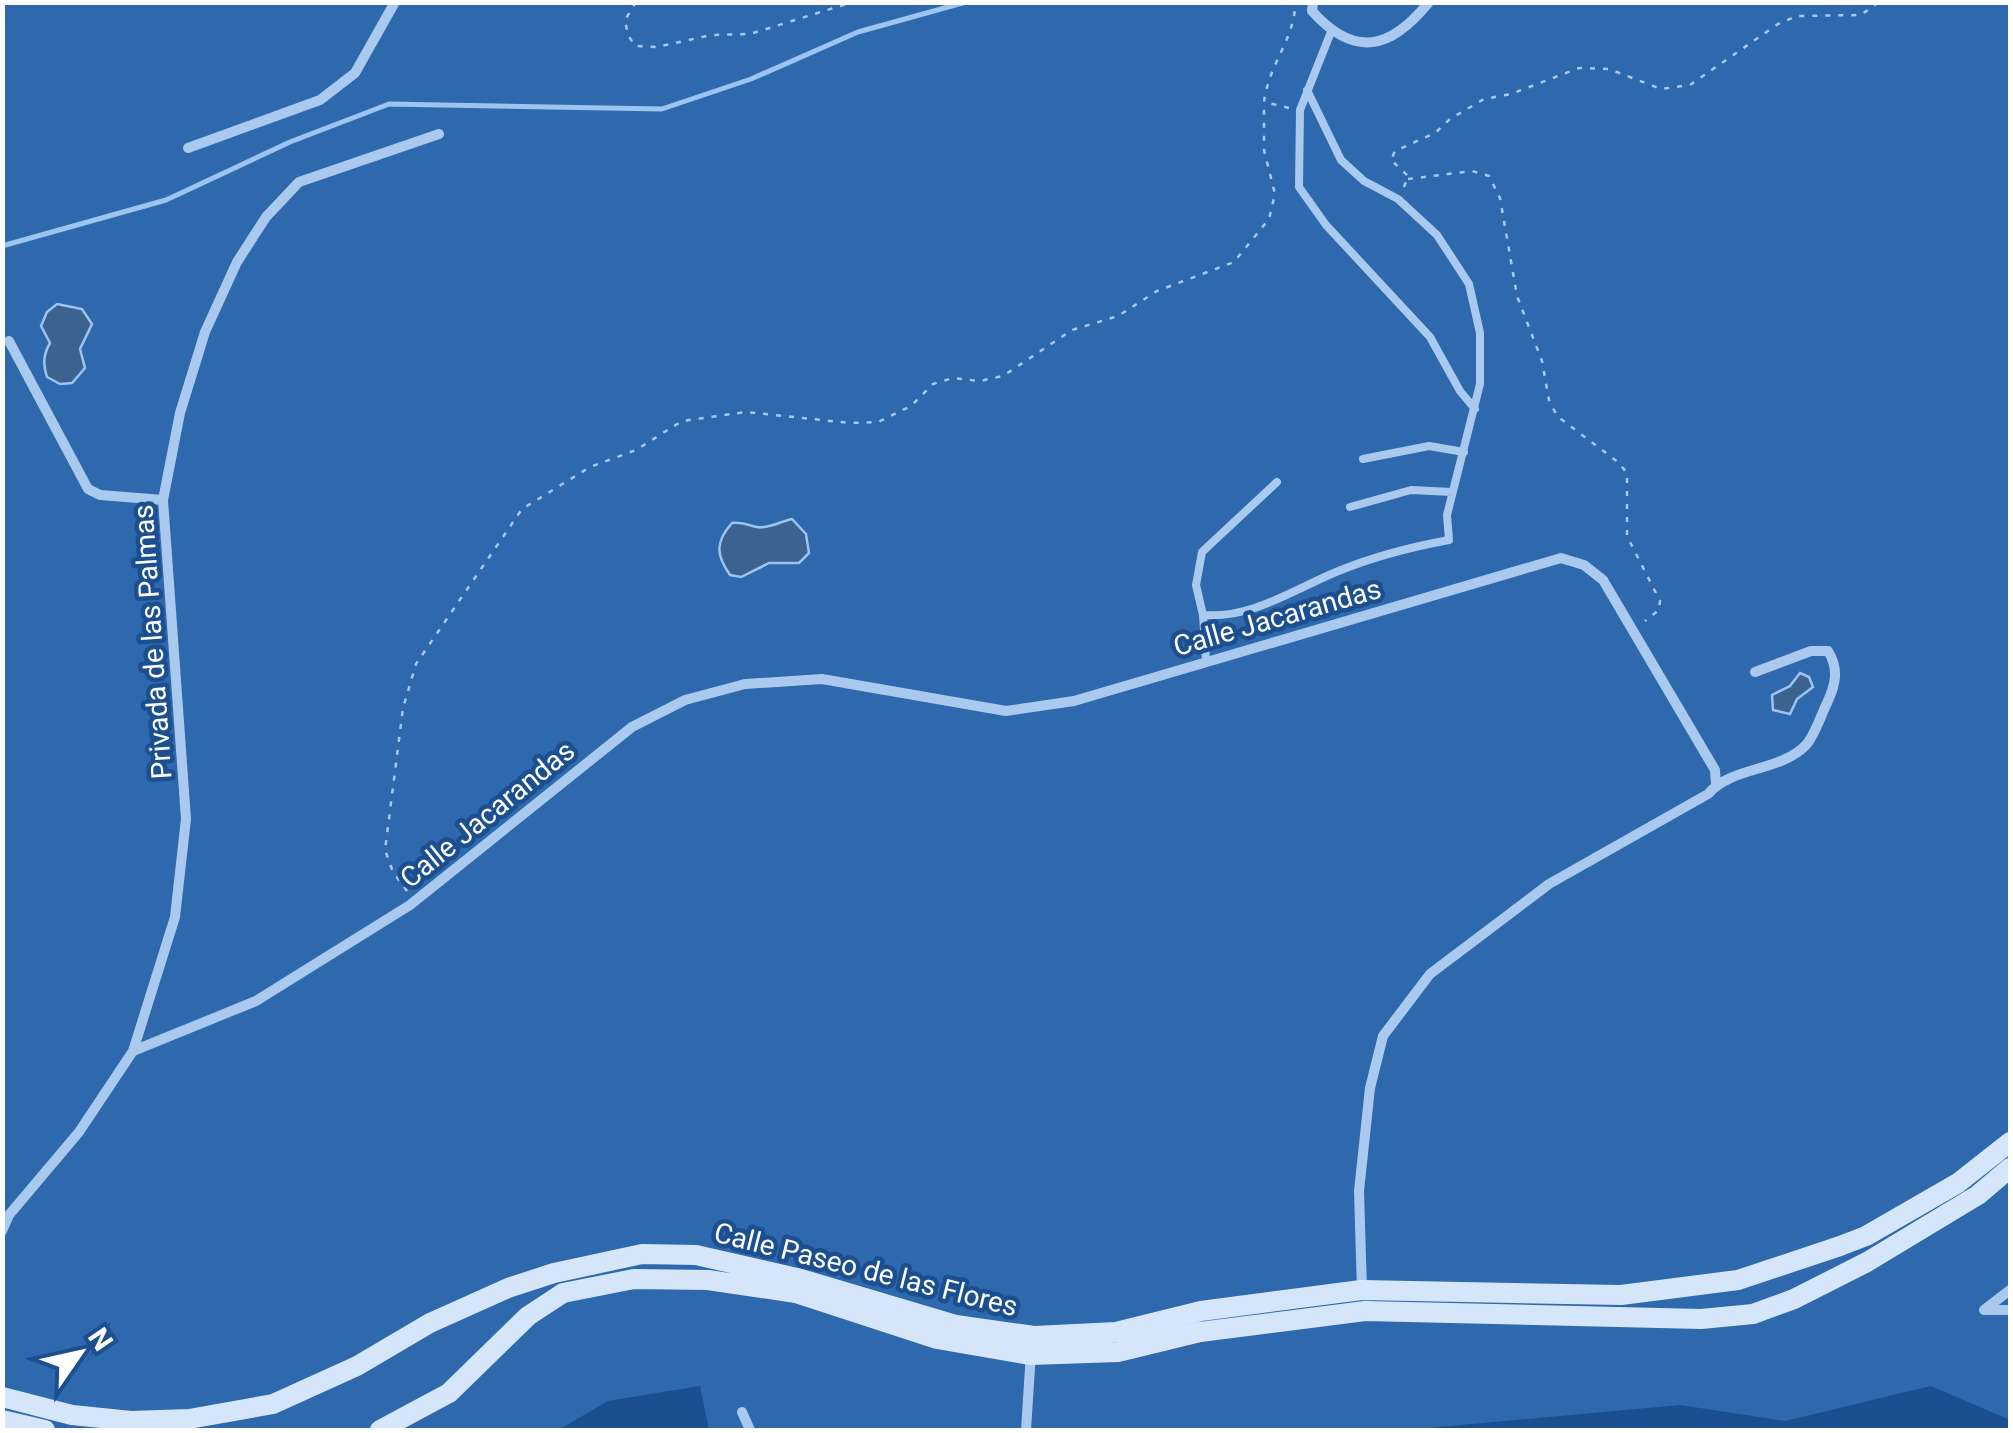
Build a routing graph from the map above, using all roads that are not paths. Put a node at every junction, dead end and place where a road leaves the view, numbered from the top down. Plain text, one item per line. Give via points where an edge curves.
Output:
1 (396, 2) edge
2 (1429, 2) edge
3 (1313, 6) edge
4 (1331, 32) junction
5 (1308, 90) junction
6 (439, 134) dead end
7 (188, 148) dead end
8 (9, 342) dead end
9 (1474, 408) junction
10 (1464, 452) junction
11 (1363, 459) dead end
12 (1277, 482) dead end
13 (1452, 492) junction
14 (163, 500) junction
15 (1350, 507) dead end
16 (1203, 615) junction
17 (1206, 661) junction
18 (1755, 672) dead end
19 (1716, 784) junction
20 (133, 1051) junction
21 (2010, 1142) edge
22 (2010, 1168) edge
23 (2, 1232) edge
24 (1362, 1290) junction
25 (2010, 1290) edge
26 (2010, 1310) edge
27 (1365, 1311) junction
28 (1032, 1346) junction
29 (2, 1397) edge
30 (742, 1412) dead end
31 (2, 1420) edge
32 (45, 1430) edge
33 (380, 1430) edge
34 (750, 1430) edge
35 (1026, 1430) edge

1 - 7 street via 355,73 320,100
2 - 4 street via 1381,43
3 - 4 street
4 - 5 lane
5 - 9 lane via 1300,110 1299,187 1430,337
5 - 9 lane via 1341,160 1437,234 1468,284 1480,332
6 - 14 street, Privada de las Palmas via 299,182 266,217 205,332
8 - 14 street via 88,488
9 - 10 lane
10 - 11 lane via 1429,446
10 - 13 lane
12 - 16 lane via 1202,552 1196,585
13 - 15 lane via 1411,490
13 - 16 lane via 1449,540 1366,560 1282,600
14 - 20 street, Privada de las Palmas via 186,819 176,917
16 - 17 lane
17 - 19 street, Calle Jacarandas via 1562,558 1604,580
17 - 20 street, Calle Jacarandas via 1074,701 1006,710 822,679 745,684 684,700 632,727 415,901 256,1001
18 - 19 street via 1810,651 1828,651 1836,664 1834,688 1808,744 1784,760
19 - 24 street via 1550,884 1430,974 1383,1036 1359,1191
20 - 23 street, Privada de las Palmas
21 - 24 street, Calle Paseo de las Flores via 1958,1183 1866,1236 1738,1280 1621,1295
22 - 27 street, Calle Paseo de las Flores via 1867,1262 1753,1314 1701,1319
24 - 27 street
24 - 28 street, Calle Paseo de las Flores via 1201,1311
25 - 26 street via 1984,1310
27 - 28 street, Calle Paseo de las Flores via 1200,1332 1118,1352
28 - 29 street, Calle Paseo de las Flores via 696,1255 642,1254 508,1288 273,1404 131,1421
28 - 33 street, Calle Paseo de las Flores via 937,1339 796,1294 708,1280 634,1279 563,1293 528,1316 449,1393
28 - 35 street
30 - 34 street
31 - 32 street

